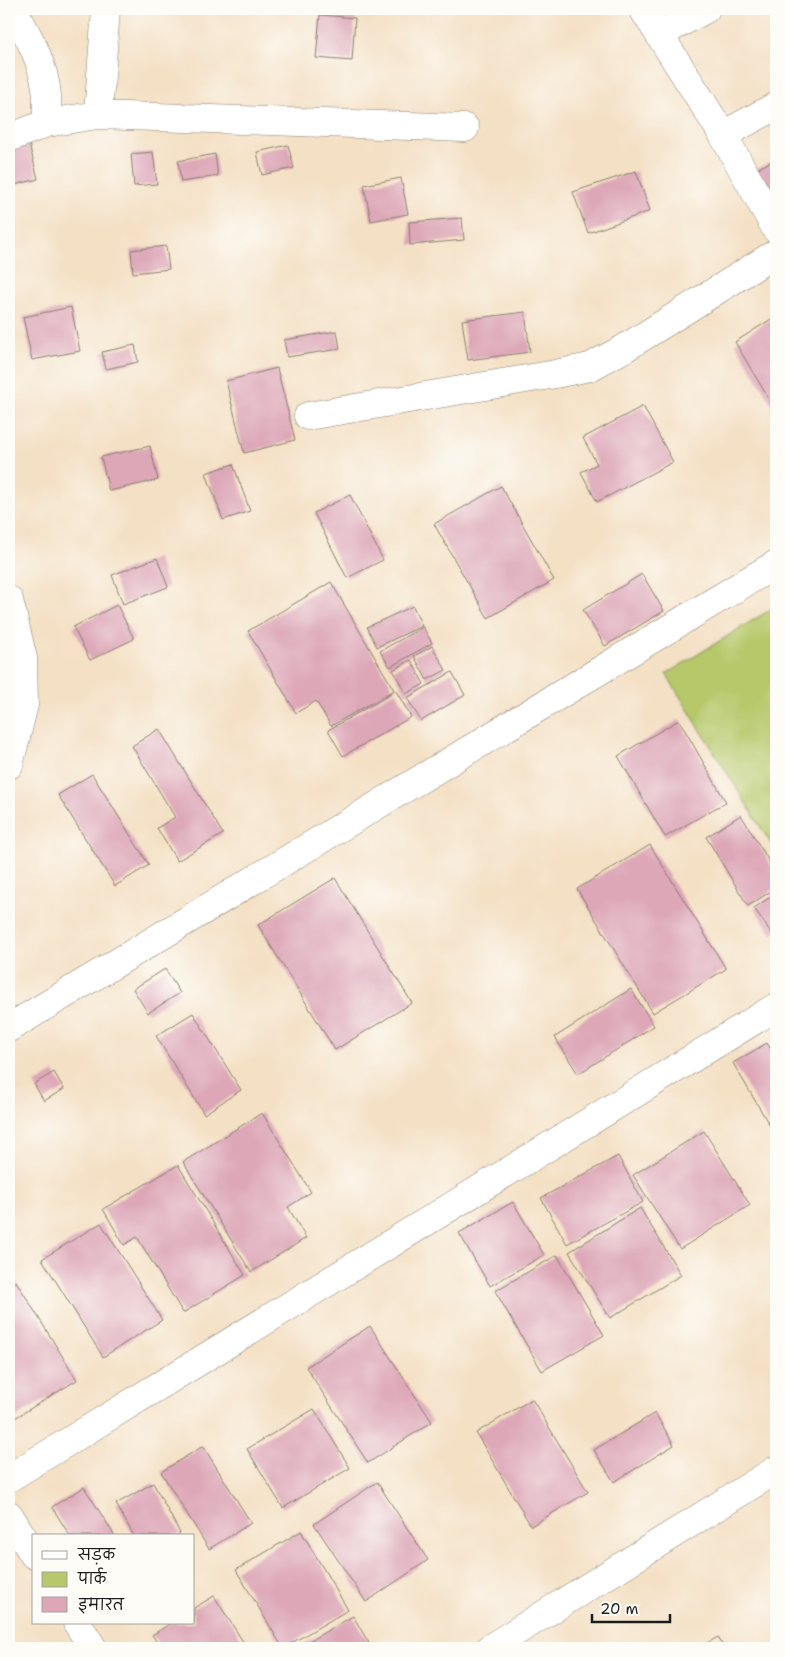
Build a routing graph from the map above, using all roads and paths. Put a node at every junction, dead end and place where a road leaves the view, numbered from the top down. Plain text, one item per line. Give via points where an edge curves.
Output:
1 (13, 9) edge
2 (106, 9) edge
3 (644, 9) edge
4 (706, 9) edge
5 (660, 34) junction
6 (776, 106) edge
7 (98, 114) junction
8 (47, 123) junction
9 (465, 128) dead end
10 (723, 135) junction
11 (9, 138) edge
12 (776, 229) edge
13 (776, 254) edge
14 (308, 416) dead end
15 (776, 564) edge
16 (9, 600) edge
17 (9, 765) edge
18 (776, 1007) edge
19 (9, 1028) edge
20 (776, 1470) edge
21 (9, 1478) edge
22 (9, 1515) edge
23 (32, 1552) edge
24 (78, 1624) edge
25 (92, 1648) edge
26 (490, 1648) edge

1 - 8 street via 40,64 47,94
2 - 7 street
3 - 5 street
4 - 5 street
5 - 10 street
6 - 10 street
7 - 8 street
7 - 9 street
8 - 11 street
10 - 12 street
13 - 14 street via 590,367
15 - 19 street
16 - 17 street via 23,658 24,705
18 - 21 street
20 - 26 street
22 - 23 street
24 - 25 street

